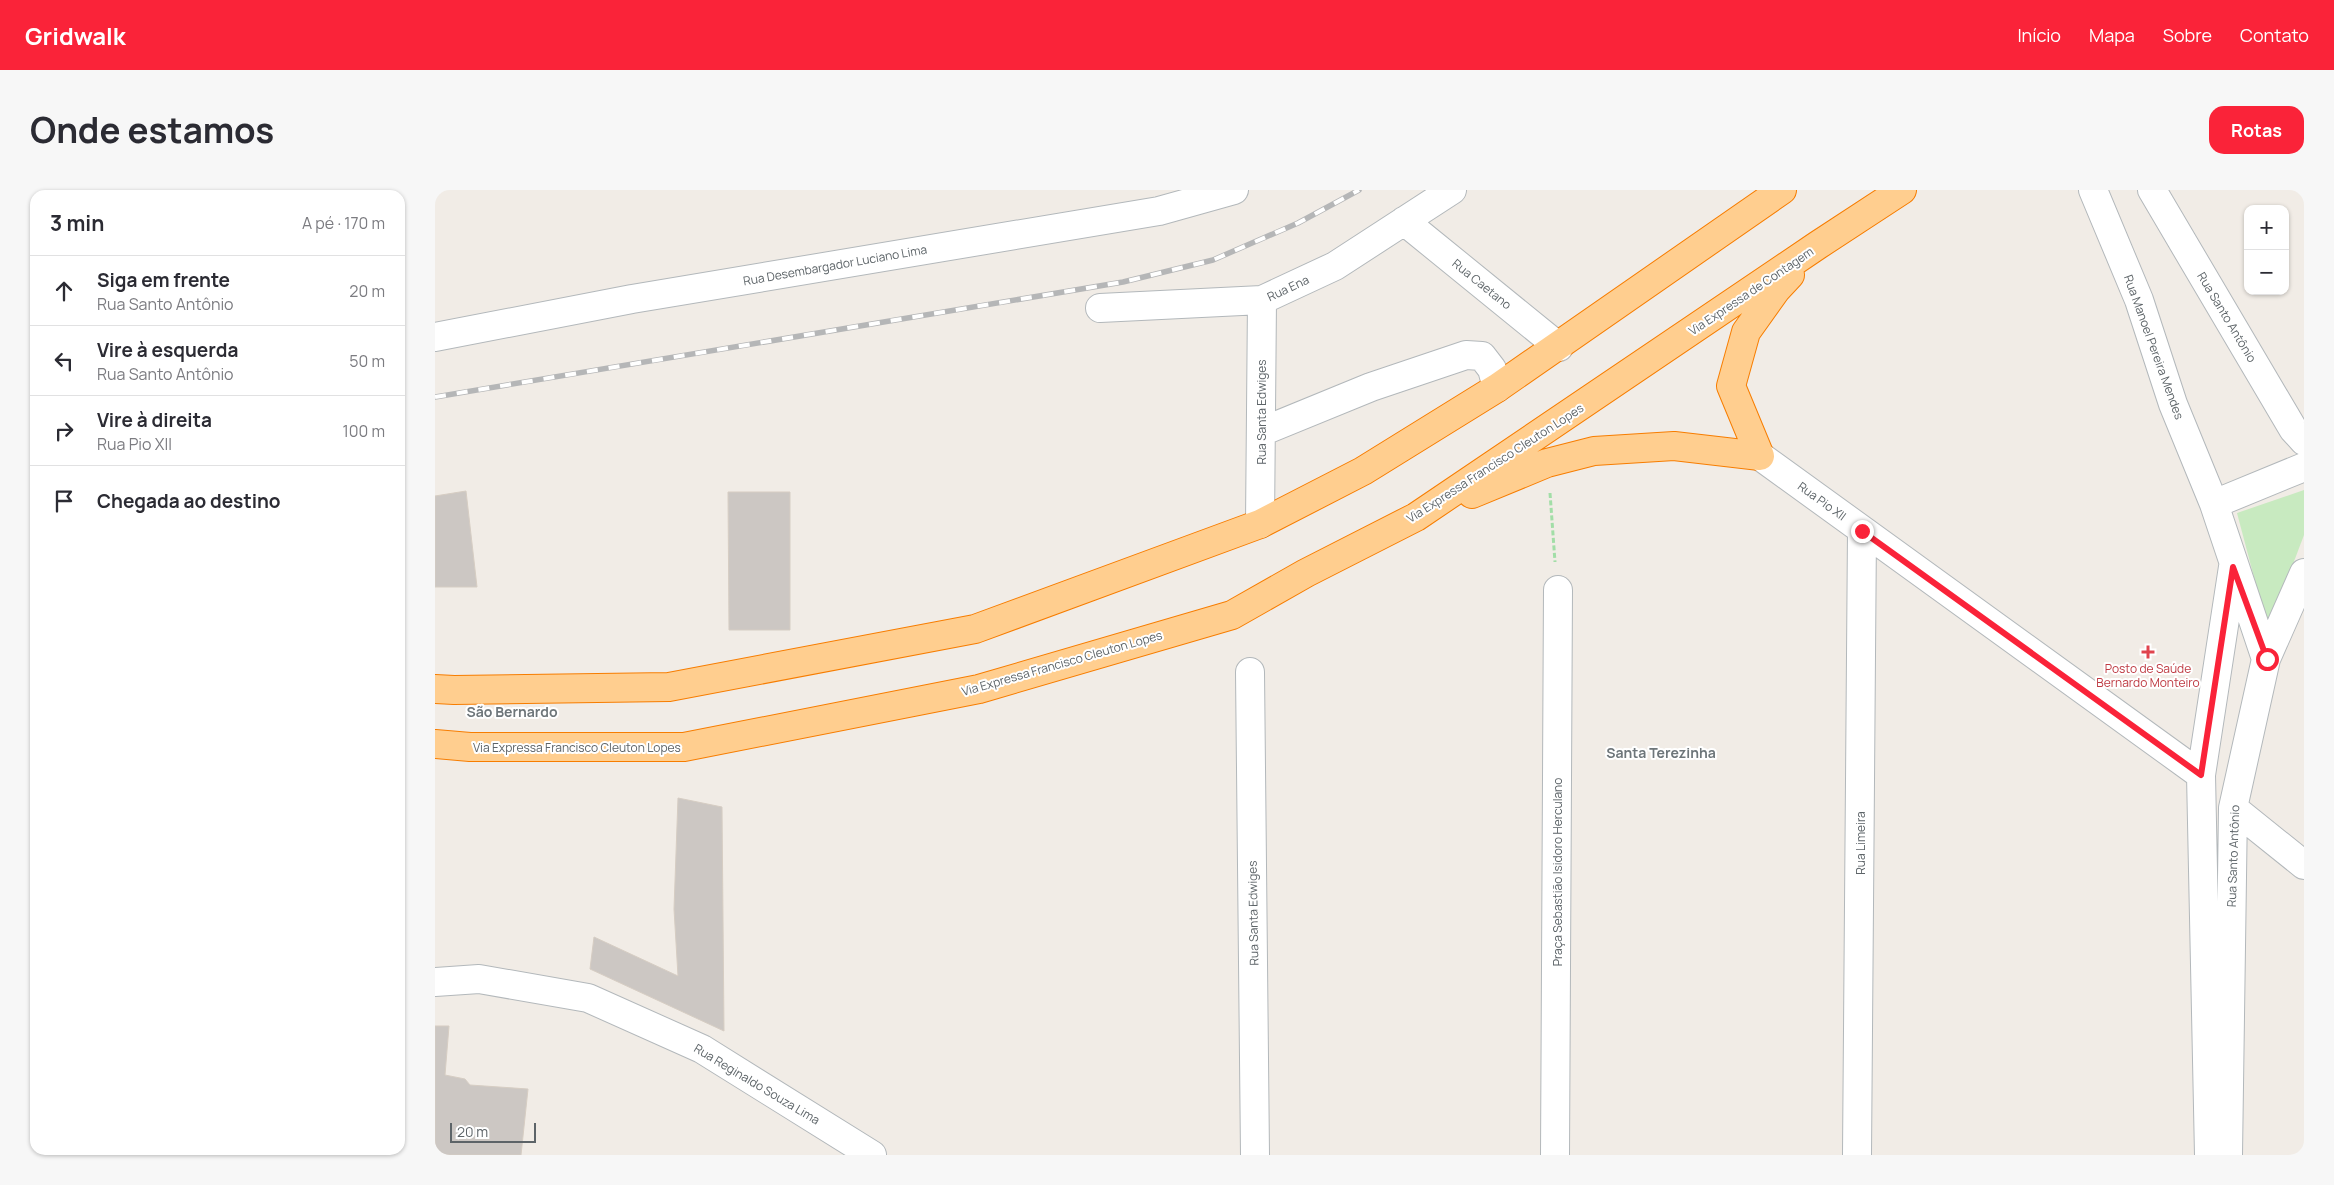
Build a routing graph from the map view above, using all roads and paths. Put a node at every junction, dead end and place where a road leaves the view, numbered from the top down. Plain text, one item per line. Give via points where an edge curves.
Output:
1 (1234, 190) edge
2 (1452, 190) edge
3 (1782, 190) edge
4 (1903, 190) edge
5 (2093, 190) edge
6 (2152, 190) edge
7 (1404, 221) junction
8 (1818, 245) junction
9 (1262, 300) junction
10 (1100, 308) dead end
11 (435, 337) edge
12 (1559, 347) junction
13 (1497, 388) junction
14 (1601, 393) joint
15 (1261, 432) junction
16 (2304, 441) edge
17 (1759, 456) junction
18 (1547, 463) junction
19 (2304, 468) edge
20 (2214, 504) junction
21 (1416, 517) junction
22 (1261, 524) junction
23 (1862, 531) junction
24 (2233, 567) junction
25 (2304, 573) edge
26 (1558, 590) joint
27 (2267, 659) junction
28 (1250, 672) dead end
29 (435, 689) edge
30 (435, 744) edge
31 (2201, 775) junction
32 (2233, 808) junction
33 (2304, 864) edge
34 (435, 982) edge
35 (872, 1155) edge
36 (1255, 1155) edge
37 (1555, 1155) edge
38 (1857, 1155) edge
39 (2209, 1155) edge
40 (2228, 1155) edge

1 - 11 street, Rua Desembargador Luciano Lima via 1159,212 632,299
2 - 7 street, Rua Ena
3 - 12 highway
4 - 8 highway, Via Expressa de Contagem
5 - 20 street, Rua Manoel Pereira Mendes via 2139,300 2173,404
6 - 16 street, Rua Santo Antônio via 2293,429
7 - 9 street, Rua Ena via 1335,266
7 - 12 street, Rua Caetano
8 - 14 highway, Via Expressa de Contagem
8 - 17 highway via 1776,290 1746,332 1733,377 1731,386
9 - 10 street, Rua Ena
9 - 15 street, Rua Santa Edwiges
12 - 13 highway
13 - 15 street via 1492,369 1482,356 1466,355 1371,387
13 - 22 highway via 1363,471
14 - 21 highway, Via Expressa Francisco Cleuton Lopes
15 - 22 street, Rua Santa Edwiges
17 - 18 highway via 1674,446 1594,451
17 - 23 street, Rua Pio XII
18 - 21 highway
18 - 26 path
19 - 20 street
20 - 24 street
21 - 30 highway, Via Expressa Francisco Cleuton Lopes via 1232,615 979,689 684,747 471,748
22 - 29 highway via 975,629 669,687
23 - 31 street, Rua Pio XII
23 - 38 street, Rua Limeira
24 - 27 street
24 - 31 street
25 - 27 street
26 - 37 street, Praça Sebastião Isidoro Herculano
27 - 32 street, Rua Santo Antônio
28 - 36 street, Rua Santa Edwiges
31 - 39 street
32 - 33 street
32 - 40 street, Rua Santo Antônio
34 - 35 street, Rua Reginaldo Souza Lima via 479,979 588,998 702,1049

